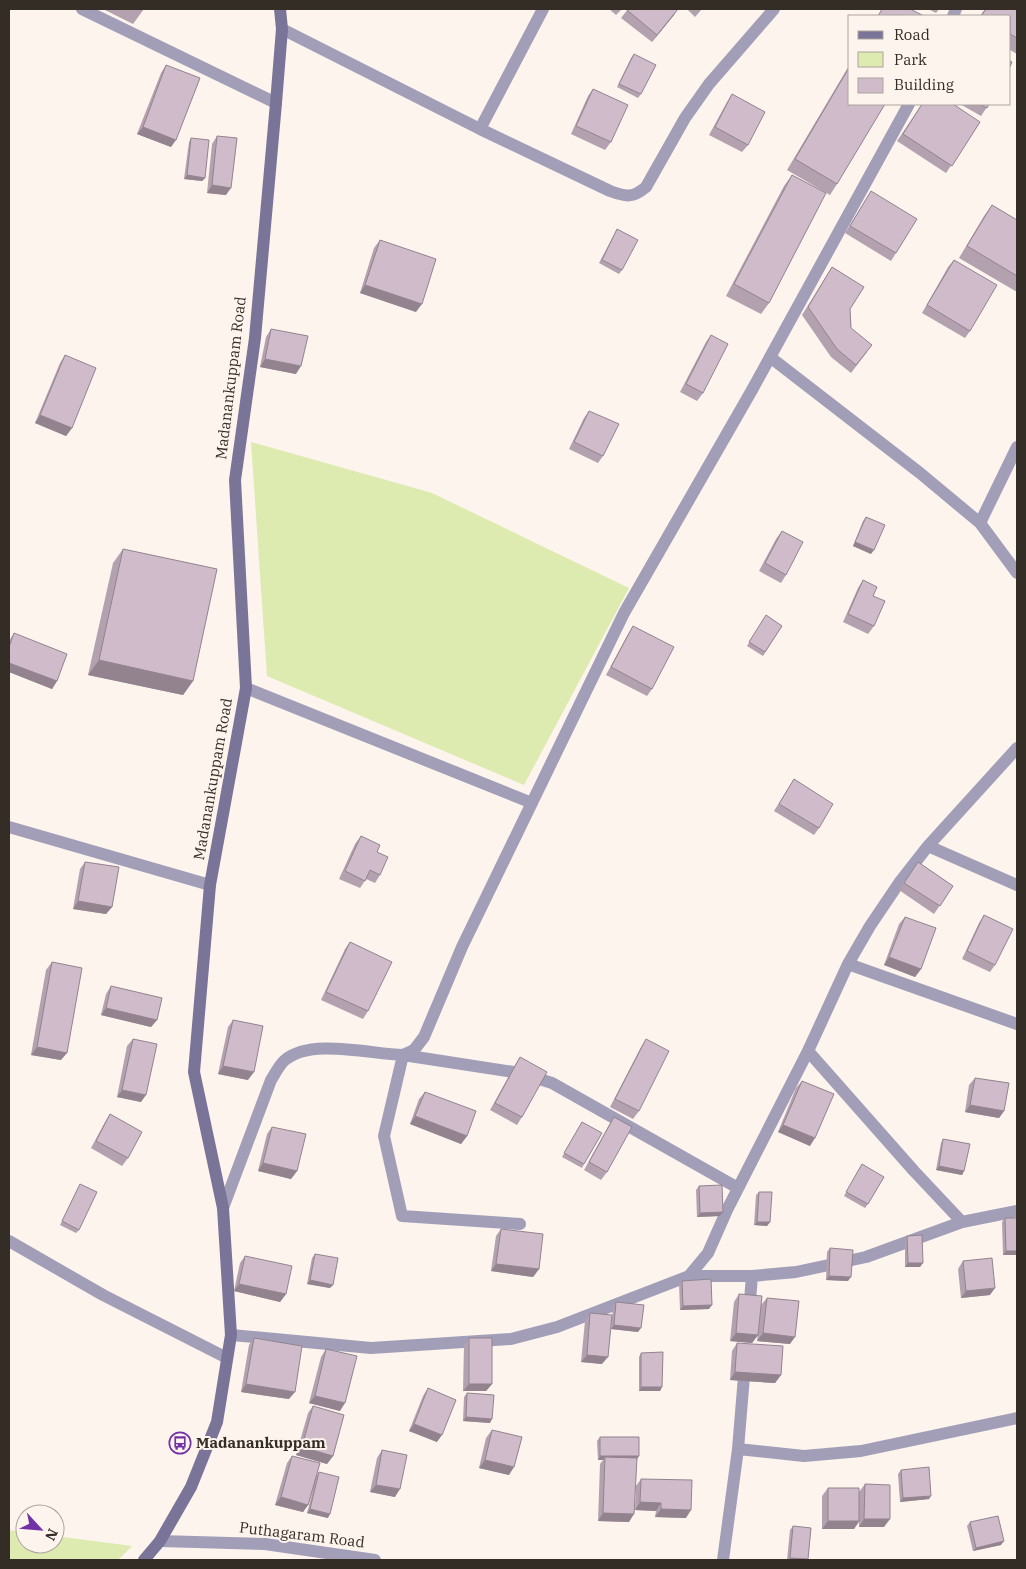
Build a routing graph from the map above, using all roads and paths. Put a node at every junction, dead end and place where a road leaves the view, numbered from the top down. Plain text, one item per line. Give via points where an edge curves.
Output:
1 (82, 9) edge
2 (280, 9) edge
3 (543, 9) edge
4 (774, 9) edge
5 (282, 29) junction
6 (276, 103) junction
7 (908, 105) edge
8 (480, 129) junction
9 (770, 357) junction
10 (1017, 447) edge
11 (980, 523) junction
12 (1017, 573) edge
13 (246, 688) junction
14 (1017, 748) edge
15 (532, 803) junction
16 (9, 827) edge
17 (928, 846) junction
18 (210, 885) junction
19 (1017, 885) edge
20 (848, 964) junction
21 (1017, 1024) edge
22 (808, 1050) junction
23 (403, 1055) junction
24 (738, 1188) junction
25 (223, 1208) junction
26 (1017, 1211) edge
27 (962, 1222) junction
28 (520, 1224) dead end
29 (9, 1241) edge
30 (689, 1276) junction
31 (752, 1276) junction
32 (748, 1324) edge
33 (231, 1335) junction
34 (746, 1353) edge
35 (227, 1358) junction
36 (1017, 1418) edge
37 (738, 1449) junction
38 (160, 1541) junction
39 (144, 1560) edge
40 (375, 1560) edge
41 (723, 1560) edge

1 - 6 street
2 - 5 main road, Madanankuppam Road
3 - 8 street
4 - 8 street via 709,84 646,187 637,194 624,196 610,191
5 - 6 main road, Madanankuppam Road
5 - 8 street
6 - 13 main road, Madanankuppam Road via 255,338 234,480
7 - 9 street
9 - 11 street
9 - 15 street via 624,613
10 - 11 street
11 - 12 street
13 - 15 street
13 - 18 main road, Madanankuppam Road
14 - 17 street
15 - 23 street via 462,947 424,1037 414,1050
16 - 18 street
17 - 19 street
17 - 20 street via 870,926
18 - 25 main road, Madanankuppam Road via 194,1072
20 - 21 street
20 - 22 street
22 - 24 street
22 - 27 street
23 - 24 street via 520,1073 552,1083
23 - 25 street via 322,1048 300,1052 284,1061 272,1080
23 - 28 street via 384,1136 402,1216
24 - 30 street via 708,1253
25 - 33 main road, Madanankuppam Road
26 - 27 street
27 - 31 street via 866,1257 796,1272
29 - 35 street via 103,1295
30 - 31 street
30 - 33 street via 557,1326 511,1339 371,1348
31 - 32 street
33 - 35 main road, Madanankuppam Road
34 - 37 street
35 - 38 main road, Madanankuppam Road via 217,1422 191,1487
36 - 37 street via 861,1451 804,1456
37 - 41 street
38 - 39 main road
38 - 40 street, Puthagaram Road via 265,1544

